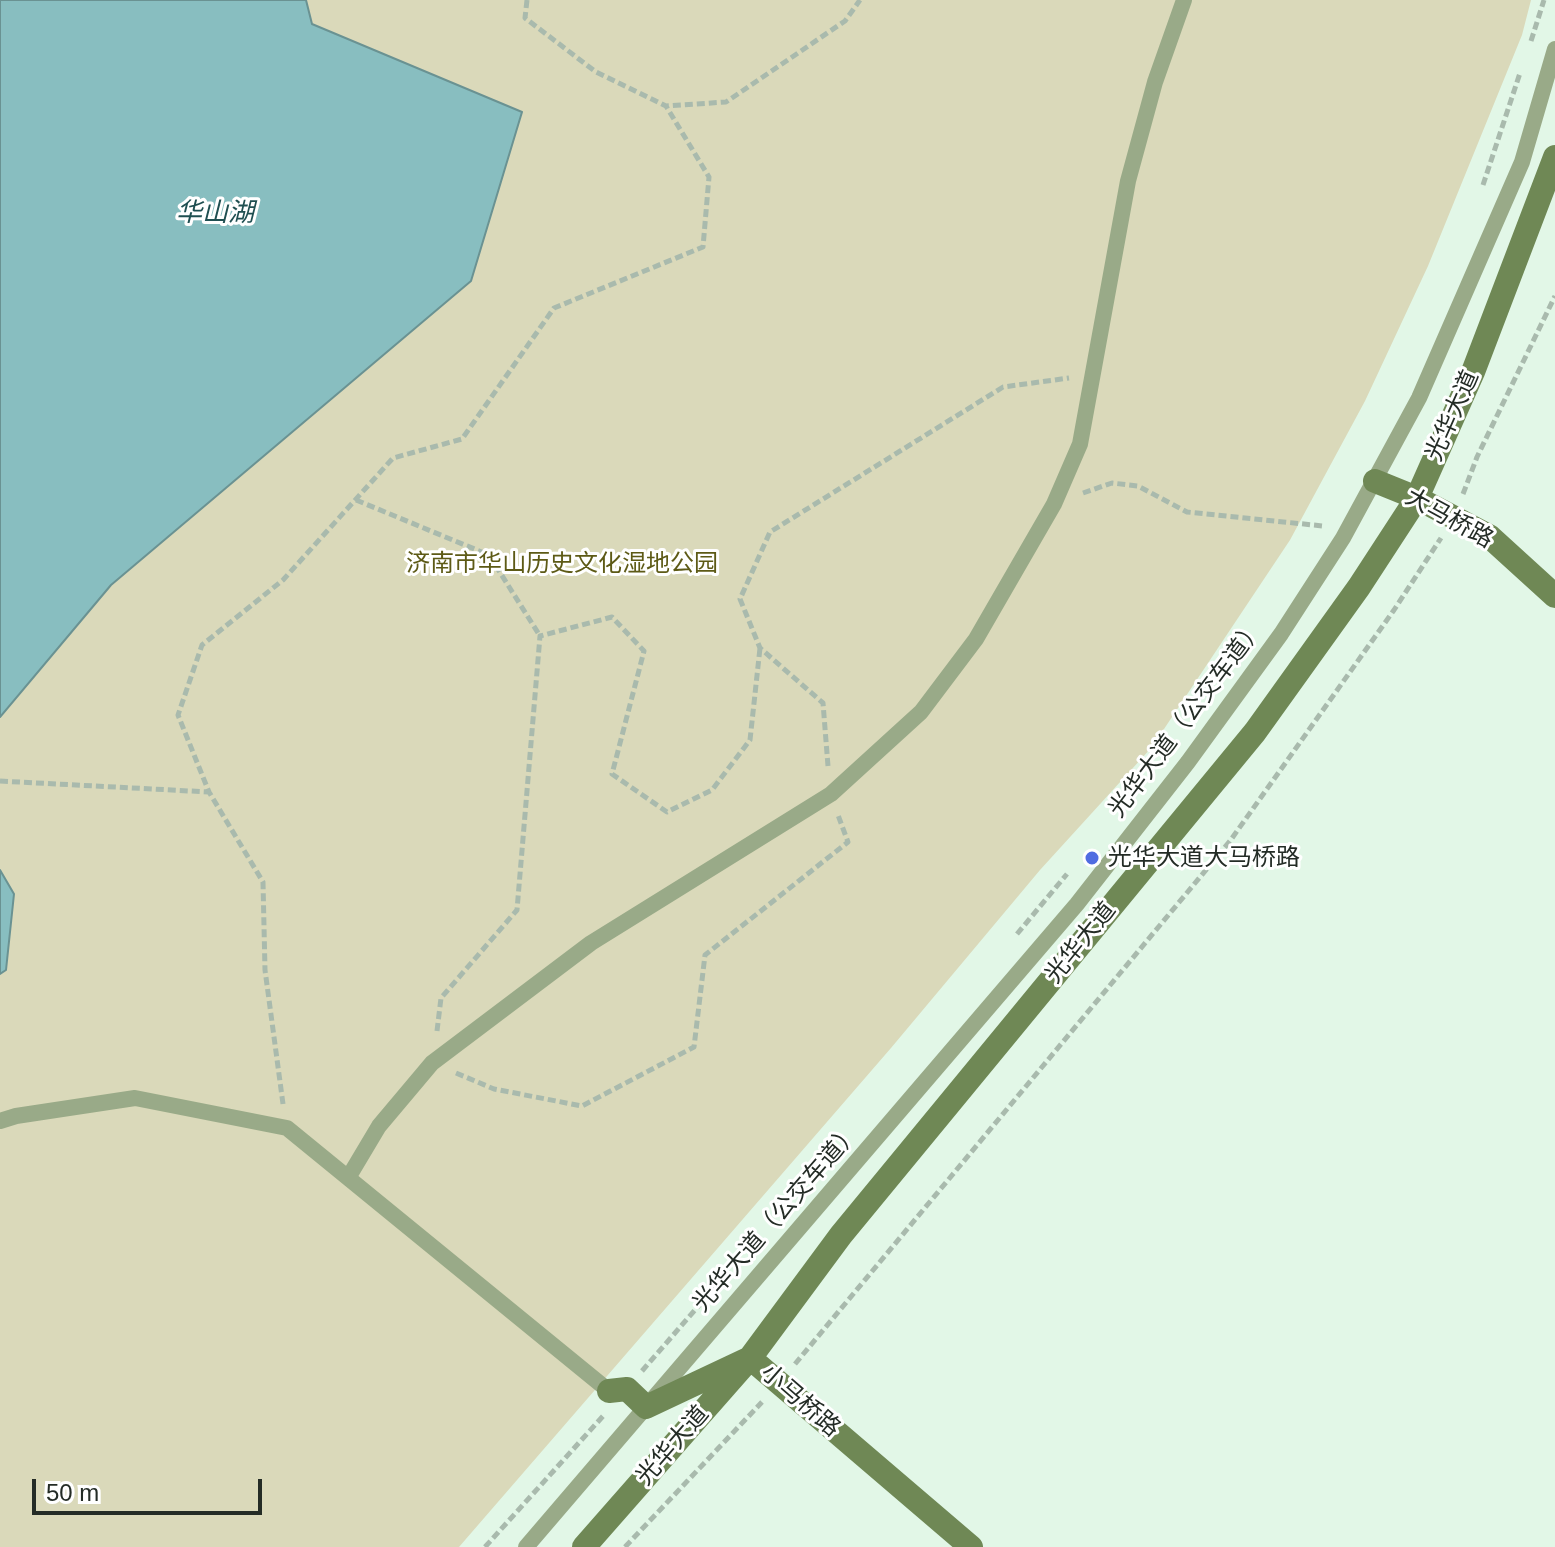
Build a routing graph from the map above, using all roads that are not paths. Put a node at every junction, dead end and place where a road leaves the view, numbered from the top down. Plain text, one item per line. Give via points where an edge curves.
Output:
1 (1184, 0) edge
2 (1555, 49) edge
3 (1555, 157) edge
4 (1375, 481) junction
5 (1417, 498) junction
6 (1555, 596) edge
7 (0, 1121) edge
8 (348, 1178) junction
9 (750, 1358) junction
10 (618, 1390) joint
11 (646, 1407) junction
12 (526, 1547) edge
13 (584, 1547) edge
14 (971, 1547) edge

1 - 8 lane via 1128,181 1080,444 1054,504 976,639 921,712 831,794 591,943 432,1063 379,1126
2 - 4 lane, 光华大道（公交车道） via 1522,162 1419,398
3 - 5 main road, 光华大道 via 1473,372
4 - 5 main road, 大马桥路
4 - 11 lane, 光华大道（公交车道） via 1281,634 1077,904
5 - 6 main road, 大马桥路 via 1489,536
5 - 9 main road, 光华大道 via 1255,732 841,1235
7 - 8 lane via 135,1098 287,1128
8 - 10 lane
9 - 11 main road, 小马桥路
9 - 13 main road, 光华大道
9 - 14 main road, 小马桥路
10 - 11 main road
11 - 12 lane, 光华大道（公交车道）

